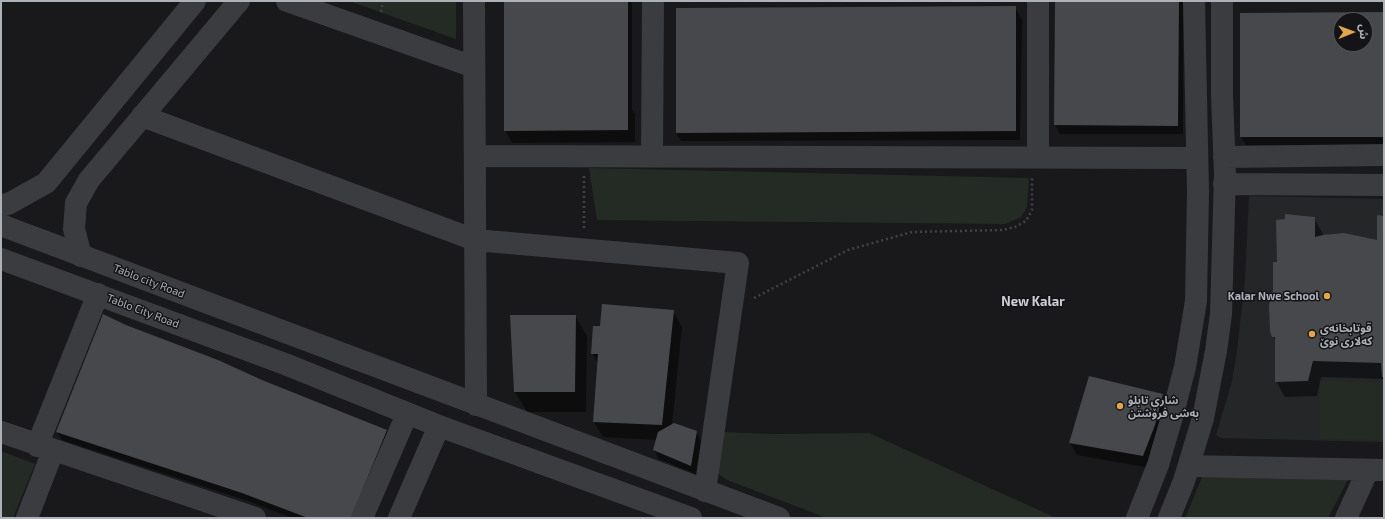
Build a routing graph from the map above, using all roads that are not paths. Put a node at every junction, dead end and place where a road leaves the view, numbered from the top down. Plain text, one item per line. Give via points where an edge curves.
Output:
1 (195, 1) edge
2 (239, 1) edge
3 (287, 1) edge
4 (474, 1) edge
5 (653, 1) edge
6 (1038, 1) edge
7 (1194, 1) edge
8 (1222, 1) edge
9 (474, 68) junction
10 (142, 116) junction
11 (1384, 155) edge
12 (476, 156) junction
13 (652, 156) junction
14 (1034, 157) junction
15 (1224, 157) junction
16 (1197, 158) junction
17 (58, 167) junction
18 (88, 183) junction
19 (1224, 184) junction
20 (1384, 185) edge
21 (1, 206) edge
22 (1, 225) edge
23 (476, 240) junction
24 (81, 256) junction
25 (1, 259) edge
26 (98, 294) junction
27 (298, 337) junction
28 (285, 364) junction
29 (1185, 367) junction
30 (1212, 375) junction
31 (476, 405) junction
32 (407, 414) junction
33 (439, 426) junction
34 (1, 432) edge
35 (45, 448) junction
36 (1189, 466) junction
37 (1376, 470) edge
38 (672, 477) junction
39 (705, 491) junction
40 (662, 508) junction
41 (27, 518) edge
42 (255, 518) edge
43 (362, 518) edge
44 (399, 518) edge
45 (691, 518) edge
46 (779, 518) edge
47 (1136, 518) edge
48 (1169, 518) edge
49 (1346, 518) edge

1 - 17 street
2 - 10 street
3 - 9 street
4 - 9 street
5 - 13 street
6 - 14 street
7 - 16 street
8 - 15 street
9 - 12 street
10 - 18 street
10 - 23 street
11 - 15 street
12 - 13 street
12 - 23 street
13 - 14 street
14 - 16 street
15 - 19 street
16 - 29 street via 1196,301
17 - 18 street
17 - 21 street via 46,183 10,204
18 - 24 street via 76,203 74,229
19 - 20 street
19 - 30 street via 1221,314
22 - 24 street, Tablo city Road
23 - 31 street
23 - 39 street via 738,263
24 - 27 street, Tablo city Road
25 - 26 street, Tablo City Road
26 - 28 street, Tablo City Road
26 - 35 street
27 - 28 street
27 - 31 street, Tablo city Road
28 - 32 street, Tablo City Road
29 - 30 street
29 - 47 street via 1158,465
30 - 36 street
31 - 38 street, Tablo city Road
32 - 33 street, Tablo City Road
32 - 43 street
33 - 40 street, Tablo City Road
33 - 44 street
34 - 35 street
35 - 41 street
35 - 42 street
36 - 37 street
36 - 48 street
37 - 49 street
38 - 39 street, Tablo city Road
38 - 40 street
39 - 46 street, Tablo city Road
40 - 45 street, Tablo City Road

